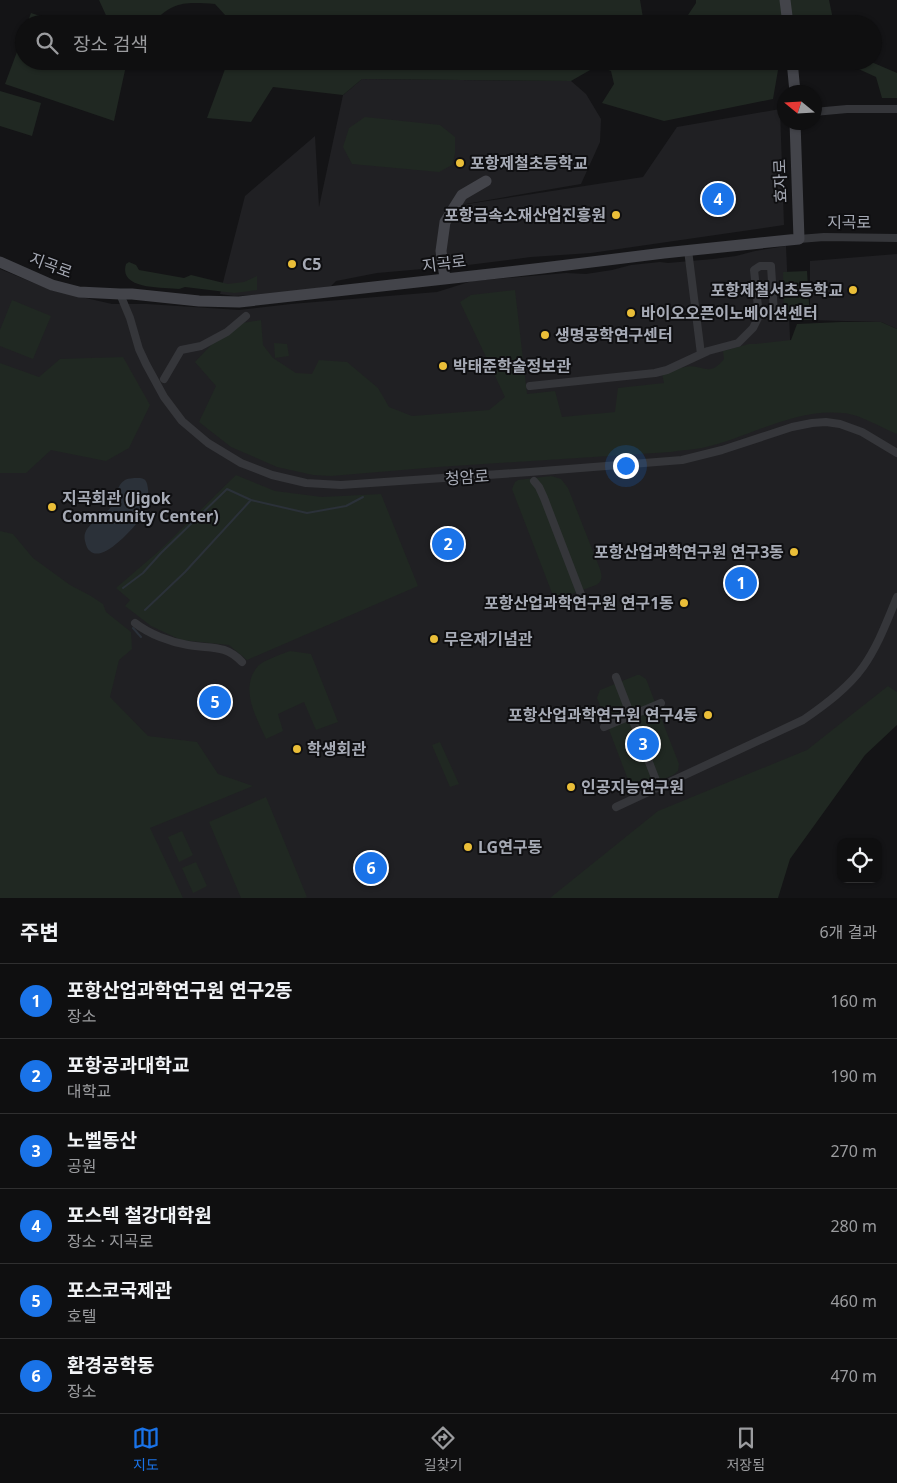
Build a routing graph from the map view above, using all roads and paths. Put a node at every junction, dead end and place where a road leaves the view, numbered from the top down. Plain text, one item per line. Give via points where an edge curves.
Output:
1 (785, 0) edge
2 (787, 15) edge
3 (793, 70) edge
4 (794, 85) edge
5 (897, 109) edge
6 (822, 111) edge
7 (795, 130) edge
8 (486, 180) dead end
9 (897, 238) edge
10 (799, 239) junction
11 (688, 250) junction
12 (0, 262) edge
13 (445, 278) junction
14 (120, 294) junction
15 (246, 316) dead end
16 (759, 316) junction
17 (701, 354) junction
18 (164, 379) dead end
19 (530, 386) dead end
20 (876, 440) junction
21 (897, 453) edge
22 (897, 459) edge
23 (534, 480) dead end
24 (582, 597) dead end
25 (897, 597) edge
26 (136, 623) dead end
27 (242, 662) dead end
28 (616, 677) dead end
29 (661, 703) dead end
30 (631, 715) junction
31 (604, 727) dead end
32 (659, 788) junction
33 (616, 808) dead end

1 - 2 street
3 - 4 street
5 - 6 street
7 - 10 street, 효자로
8 - 13 street via 462,195 445,222 441,251
9 - 10 street, 지곡로
10 - 11 street, 지곡로
11 - 13 street, 지곡로
11 - 17 street
12 - 14 street, 지곡로 via 52,285 79,292
13 - 14 street, 지곡로 via 239,302
14 - 20 street, 청암로 via 146,364 182,421 208,443 241,463 306,483 341,484 682,460 812,423 840,424
15 - 18 street via 227,332 201,346 182,350
16 - 16 street via 774,314 770,266 754,270
16 - 17 street via 753,328 738,343
17 - 19 street via 655,373
20 - 21 street, 청암로
20 - 22 street
23 - 24 street
25 - 32 street via 863,668 829,702 803,720
26 - 27 street via 144,630 177,643 224,649
28 - 30 street
29 - 30 street
30 - 31 street
30 - 32 street
32 - 33 street

